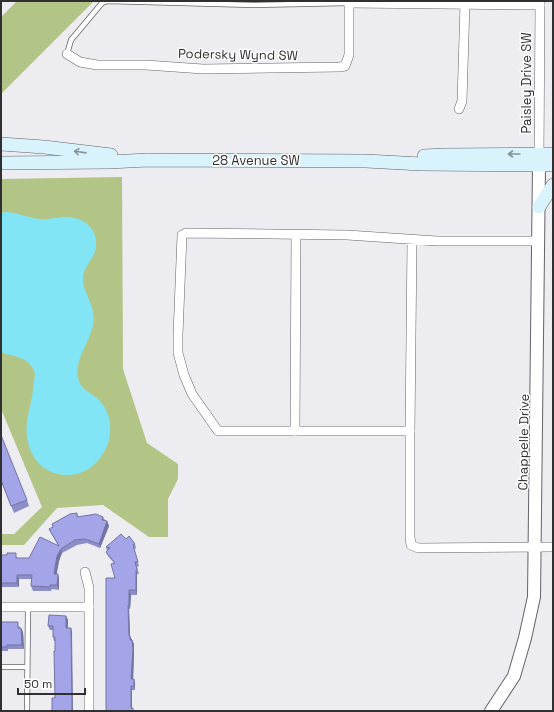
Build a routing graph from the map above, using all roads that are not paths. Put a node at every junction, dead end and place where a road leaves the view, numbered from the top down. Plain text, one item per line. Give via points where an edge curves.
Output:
1 (349, 2) edge
2 (292, 3) edge
3 (540, 3) edge
4 (465, 4) junction
5 (67, 54) joint
6 (459, 110) dead end
7 (1, 144) edge
8 (553, 154) edge
9 (147, 160) junction
10 (538, 160) junction
11 (1, 163) edge
12 (553, 165) edge
13 (553, 185) edge
14 (539, 207) junction
15 (296, 235) junction
16 (412, 240) junction
17 (539, 241) junction
18 (295, 431) junction
19 (410, 431) junction
20 (535, 547) junction
21 (553, 547) edge
22 (85, 572) dead end
23 (1, 607) edge
24 (28, 608) junction
25 (89, 608) junction
26 (1, 667) edge
27 (27, 667) junction
28 (27, 711) edge
29 (89, 711) edge
30 (491, 711) edge

1 - 2 lane
1 - 4 street
1 - 5 street, Podersky Wynd SW via 349,55 345,66 340,67 203,69 146,64 97,64 80,62
2 - 5 lane via 107,1 102,3 71,40
3 - 4 street
3 - 10 street, Paisley Drive SW
4 - 6 street via 462,101
9 -> 7 main road, 28 Avenue SW
8 - 10 main road, 28 Avenue SW
9 - 10 main road, 28 Avenue SW via 366,160 421,164
9 - 11 main road, 28 Avenue SW
10 - 12 main road, 28 Avenue SW
10 - 14 street, Chappelle Drive
13 - 14 main road
14 - 17 street, Chappelle Drive
15 - 16 street via 348,235
15 - 18 street
15 - 18 street via 182,235 178,335 178,353 184,375 192,394 218,431
16 - 17 street
16 - 19 street
17 - 20 street, Chappelle Drive
18 - 19 street
19 - 20 street via 411,544 418,548
20 - 21 street
20 - 30 street, Chappelle Drive via 534,597 525,638 514,676
22 - 25 street via 89,588
23 - 24 street
24 - 25 street
24 - 27 lane
25 - 29 street
26 - 27 lane
27 - 28 lane

